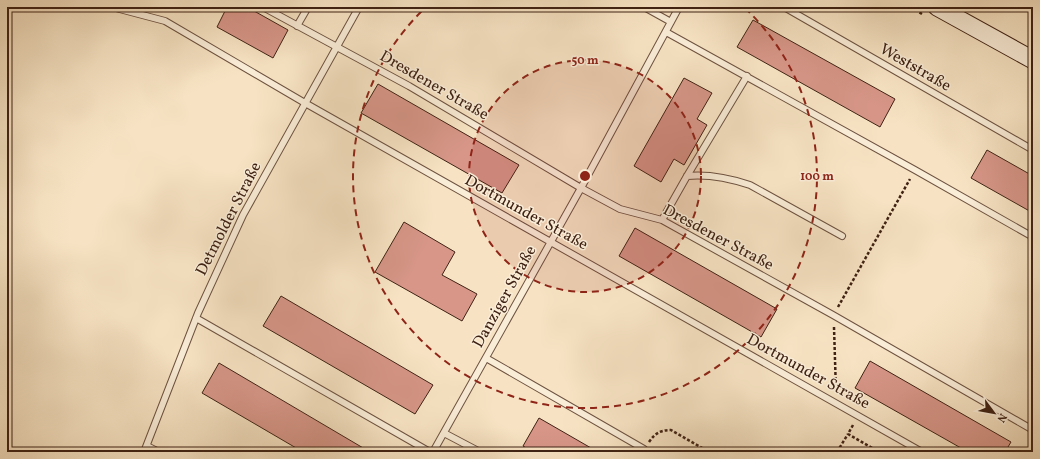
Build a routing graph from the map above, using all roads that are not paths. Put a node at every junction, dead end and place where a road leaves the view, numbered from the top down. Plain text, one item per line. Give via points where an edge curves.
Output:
1 (112, 7) edge
2 (263, 7) edge
3 (308, 7) edge
4 (359, 7) edge
5 (644, 7) edge
6 (679, 7) edge
7 (784, 7) edge
8 (937, 7) edge
9 (271, 9) edge
10 (671, 22) junction
11 (297, 26) junction
12 (666, 32) junction
13 (336, 46) junction
14 (1033, 60) edge
15 (747, 76) junction
16 (305, 103) junction
17 (1033, 150) edge
18 (687, 176) junction
19 (581, 188) junction
20 (662, 220) junction
21 (842, 236) dead end
22 (1033, 237) edge
23 (551, 242) junction
24 (196, 318) junction
25 (486, 358) junction
26 (1033, 430) edge
27 (444, 432) junction
28 (644, 448) road end
29 (145, 449) edge
30 (159, 452) edge
31 (432, 452) edge
32 (480, 452) edge
33 (922, 452) edge

1 - 16 lane, Dortmunder Straße via 165,21
2 - 9 lane, Dresdener Straße
3 - 11 lane
4 - 13 lane, Detmolder Straße
5 - 10 lane
6 - 10 lane, Danziger Straße
7 - 17 lane, Weststraße
8 - 14 main road
9 - 11 lane, Dresdener Straße
10 - 12 lane, Danziger Straße
11 - 13 lane, Dresdener Straße
12 - 15 lane
12 - 19 lane, Danziger Straße
13 - 16 lane, Detmolder Straße
13 - 19 lane, Dresdener Straße
15 - 18 lane
15 - 22 lane
16 - 23 lane, Dortmunder Straße
16 - 24 lane, Detmolder Straße via 243,215
18 - 20 lane
18 - 21 lane via 715,176 750,185
19 - 20 lane, Dresdener Straße via 620,208
19 - 23 lane, Danziger Straße
20 - 26 lane, Dresdener Straße
23 - 25 lane, Danziger Straße
23 - 33 lane, Dortmunder Straße
24 - 29 lane, Detmolder Straße
24 - 31 lane
25 - 27 lane, Danziger Straße
25 - 28 lane
27 - 31 lane, Danziger Straße
27 - 32 lane
29 - 30 lane

